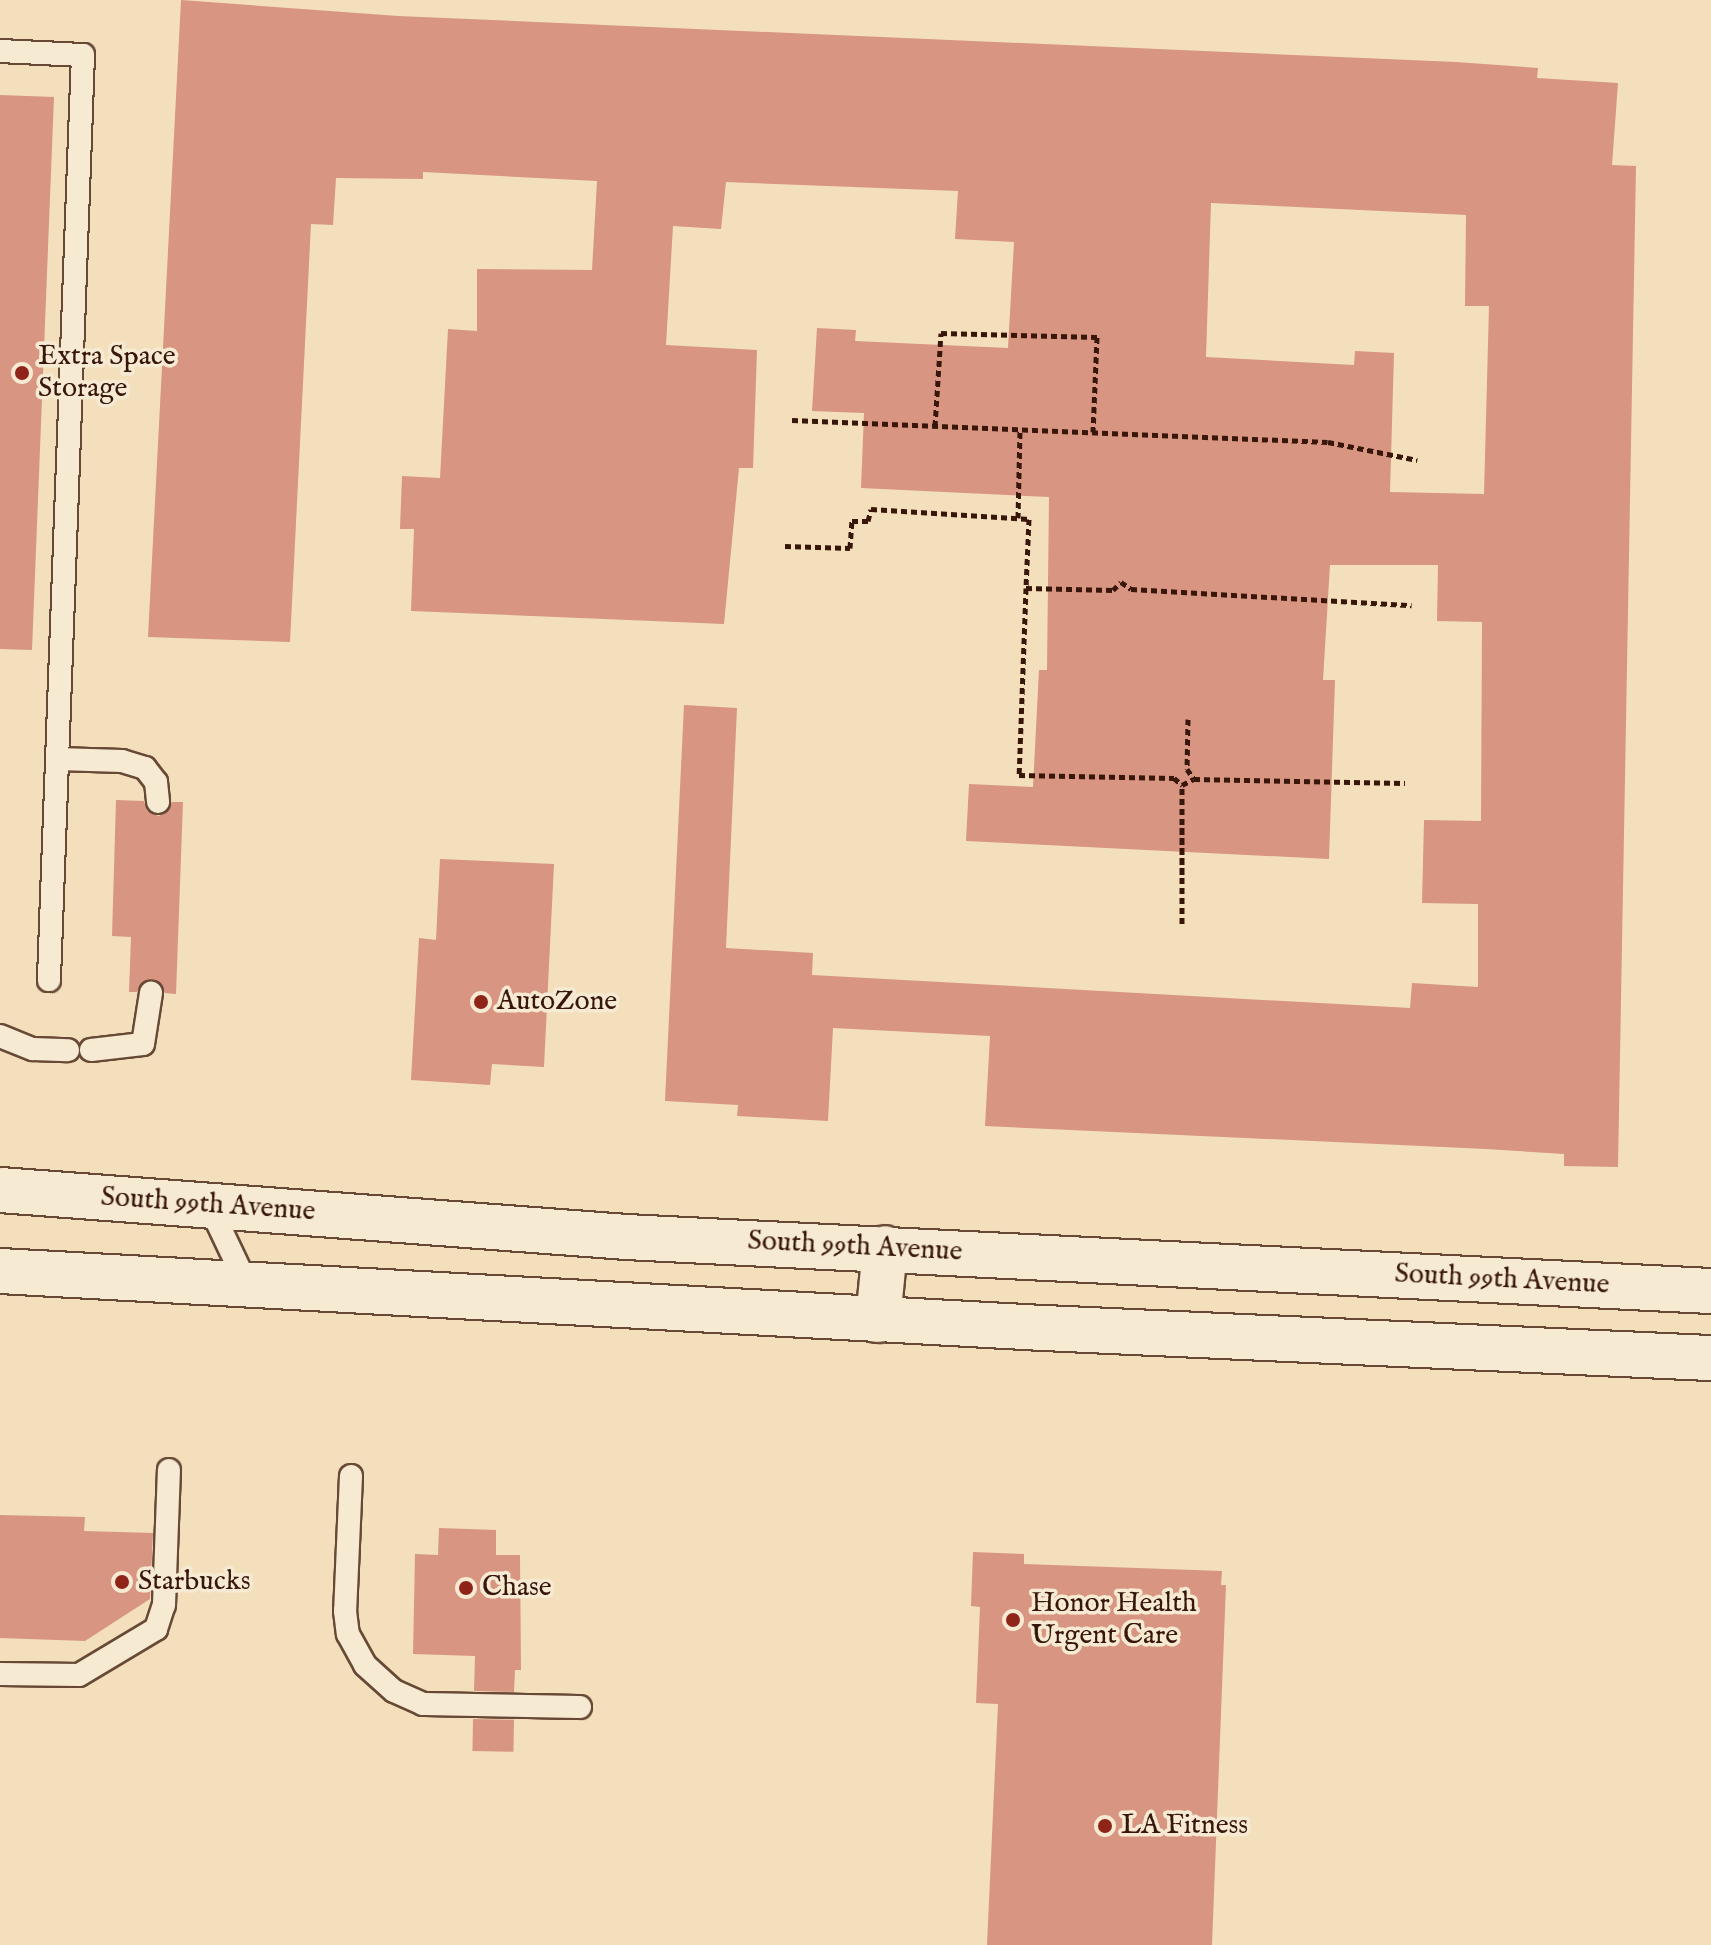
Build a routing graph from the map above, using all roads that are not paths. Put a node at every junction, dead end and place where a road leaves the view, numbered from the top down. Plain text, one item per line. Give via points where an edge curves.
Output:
1 (0, 51) edge
2 (58, 759) junction
3 (158, 802) dead end
4 (49, 980) dead end
5 (151, 993) dead end
6 (0, 1036) edge
7 (0, 1190) edge
8 (209, 1205) junction
9 (885, 1248) junction
10 (0, 1271) edge
11 (247, 1285) junction
12 (1711, 1291) edge
13 (878, 1320) junction
14 (1711, 1358) edge
15 (169, 1470) dead end
16 (351, 1476) dead end
17 (0, 1674) edge
18 (580, 1707) dead end

1 - 2 lane via 83,55
2 - 3 lane via 122,761 145,768 156,782
2 - 4 lane
5 - 6 lane via 143,1044 33,1049
7 - 8 main road, South 99th Avenue
8 - 9 main road, South 99th Avenue via 610,1236
8 - 11 lane
9 - 12 main road, South 99th Avenue
9 - 13 main road
10 - 11 main road
11 - 13 main road
13 - 14 main road
15 - 17 lane via 164,1605 156,1629 79,1675
16 - 18 lane via 345,1611 348,1634 365,1665 394,1691 423,1704

